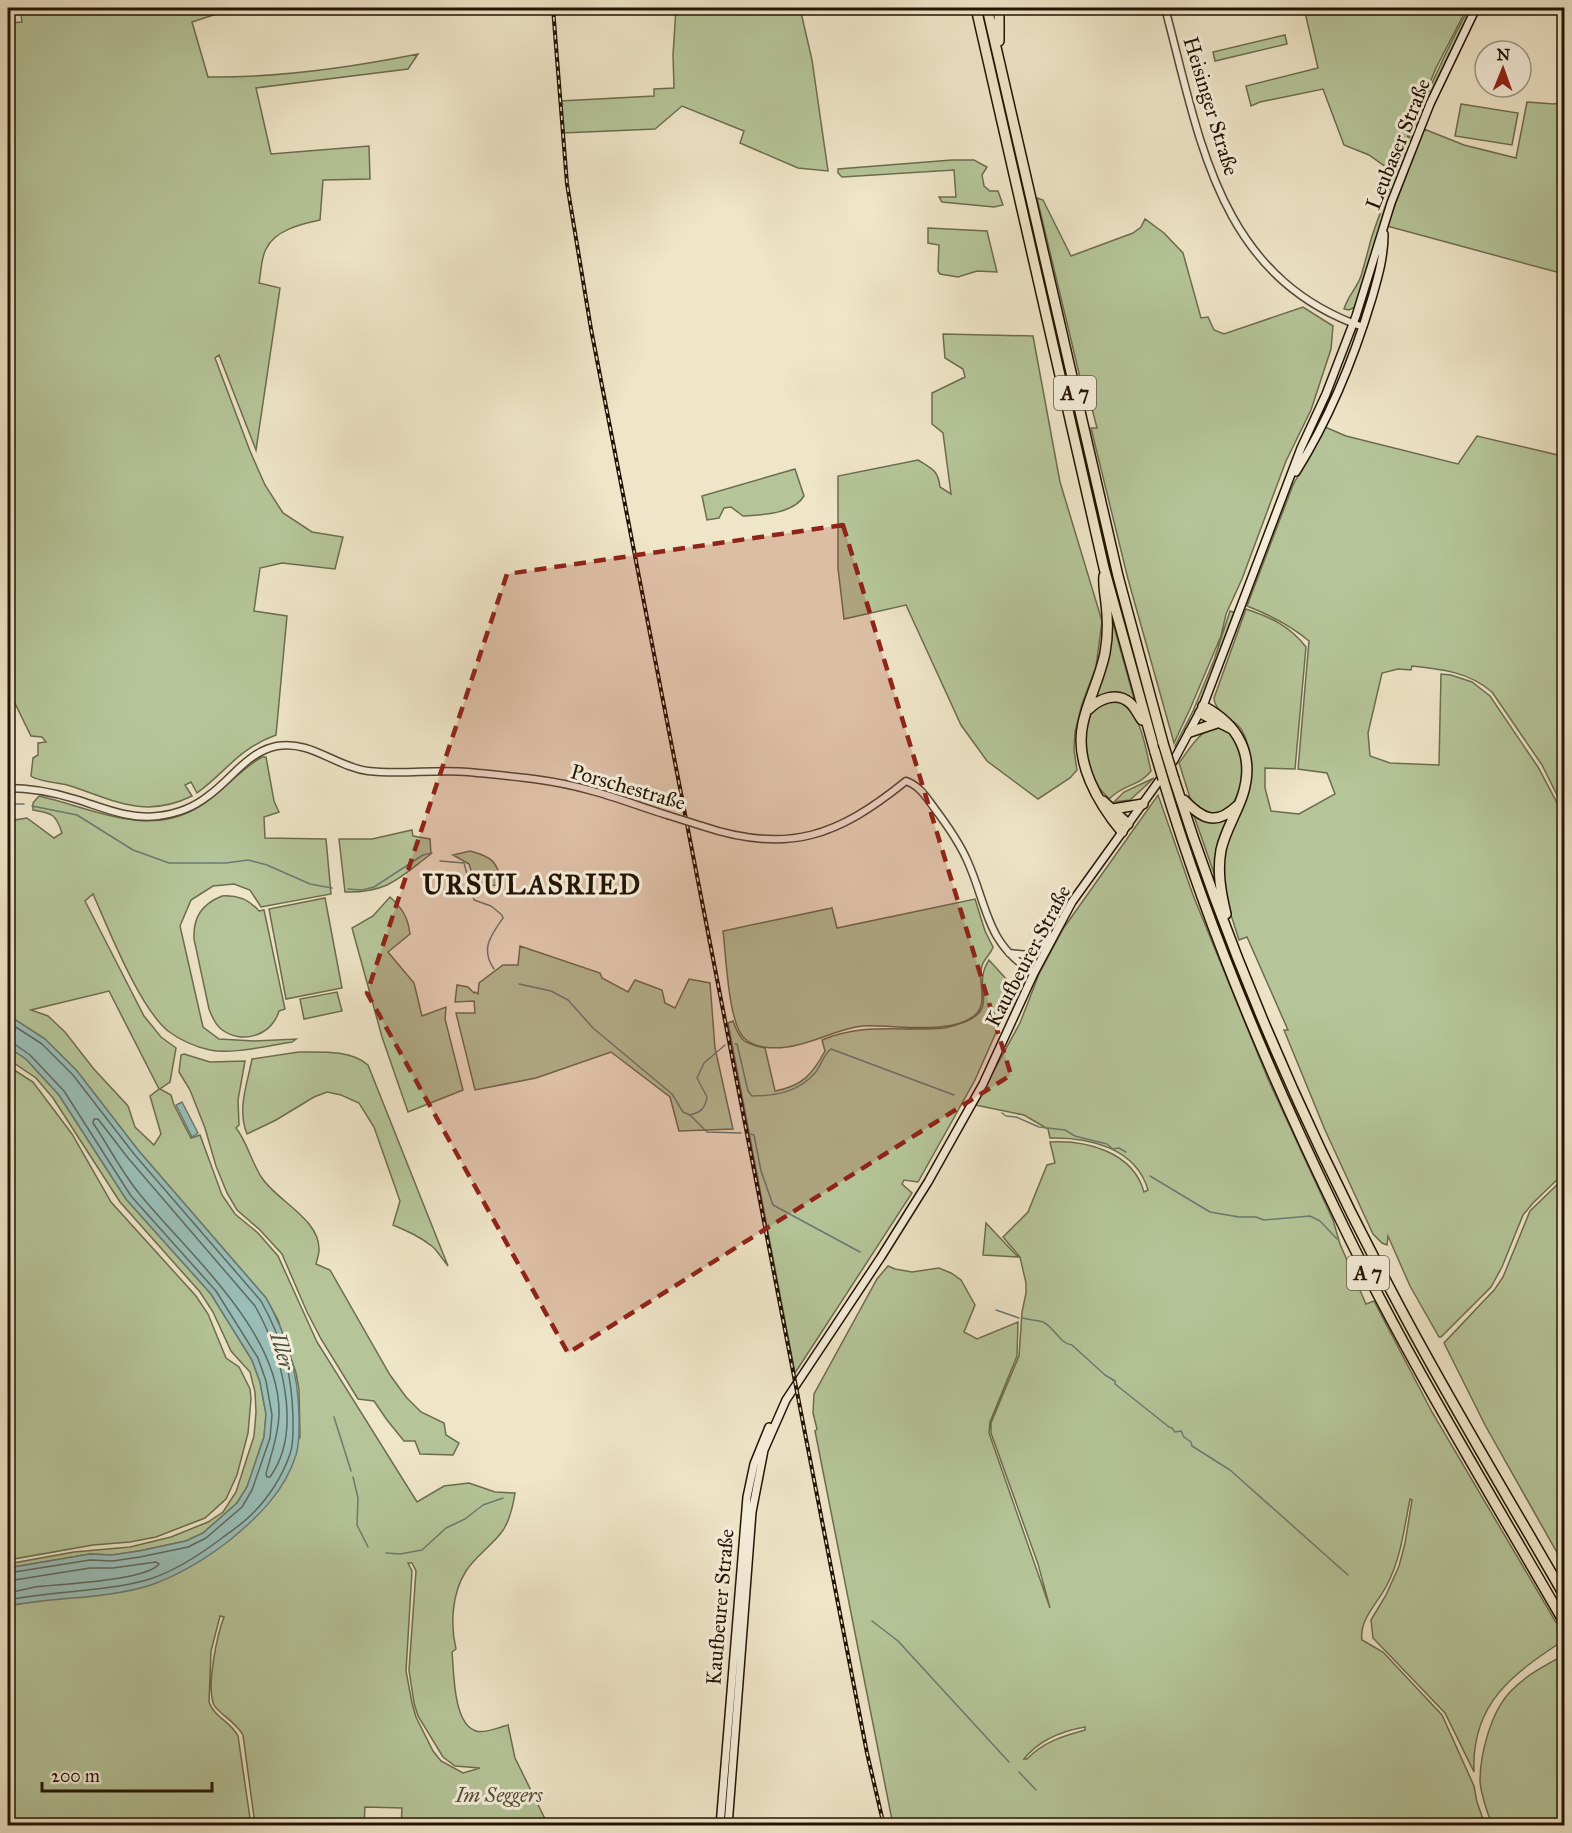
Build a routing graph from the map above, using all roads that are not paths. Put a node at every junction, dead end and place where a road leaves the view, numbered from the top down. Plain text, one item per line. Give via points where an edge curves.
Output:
1 (976, 8) edge
2 (987, 8) edge
3 (1165, 8) edge
4 (1476, 8) edge
5 (999, 14) dead end
6 (999, 61) junction
7 (1383, 226) junction
8 (1353, 324) junction
9 (1363, 327) junction
10 (1289, 484) junction
11 (1104, 568) junction
12 (1201, 710) junction
13 (1087, 711) junction
14 (1217, 723) junction
15 (1146, 724) junction
16 (1235, 731) junction
17 (1190, 732) junction
18 (8, 788) edge
19 (1180, 797) junction
20 (1100, 798) junction
21 (1143, 804) junction
22 (1239, 804) junction
23 (1113, 809) junction
24 (1125, 828) junction
25 (1227, 932) junction
26 (1053, 937) junction
27 (1008, 953) junction
28 (1034, 973) junction
29 (786, 1400) junction
30 (1564, 1595) edge
31 (1564, 1622) edge
32 (720, 1826) edge
33 (728, 1826) edge

1 - 11 highway, A 7
2 - 6 highway, A 7
3 - 8 street, Heisinger Straße via 1207,163 1246,239 1273,272 1310,302
4 - 7 main road, Leubaser Straße via 1430,104
5 - 6 highway
6 - 19 highway, A 7, bridge via 1115,564
7 - 8 main road, Leubaser Straße
7 - 9 main road via 1382,262
8 - 9 street, Heisinger Straße
8 - 10 main road, Leubaser Straße
9 - 10 main road via 1327,417
10 - 12 main road, Kaufbeurer Straße
11 - 13 highway via 1105,652
11 - 15 highway, A 7
12 - 14 highway
12 - 16 highway via 1225,719
12 - 17 main road, Kaufbeurer Straße
13 - 15 highway via 1105,698 1120,698 1131,704
13 - 20 highway via 1083,757
14 - 16 highway
14 - 17 highway
15 - 31 highway, A 7, bridge via 1214,928 1282,1095 1338,1217 1439,1405
16 - 22 highway via 1243,748 1246,771
17 - 21 main road, Kaufbeurer Straße
18 - 27 street, Porschestraße, bridge via 53,793 124,815 159,816 193,806 243,763 267,749 298,746 369,771 456,771 543,781 588,790 728,834 782,840 805,837 848,822 906,781 917,785 946,823 967,860 995,934
19 - 22 highway via 1196,813 1209,818 1224,816
19 - 25 highway, A 7
20 - 23 highway
20 - 24 highway via 1106,813
21 - 23 highway
21 - 24 main road, Kaufbeurer Straße
22 - 25 highway via 1220,863
23 - 24 highway
24 - 26 main road, Kaufbeurer Straße via 1072,902
25 - 30 highway, A 7 via 1350,1211 1396,1300
26 - 27 street via 1029,955
26 - 28 main road, Kaufbeurer Straße
27 - 28 street
28 - 29 main road, Kaufbeurer Straße via 983,1084 925,1187
29 - 32 main road, Kaufbeurer Straße via 773,1417 758,1452 747,1497
29 - 33 main road, Kaufbeurer Straße via 764,1450 754,1498

